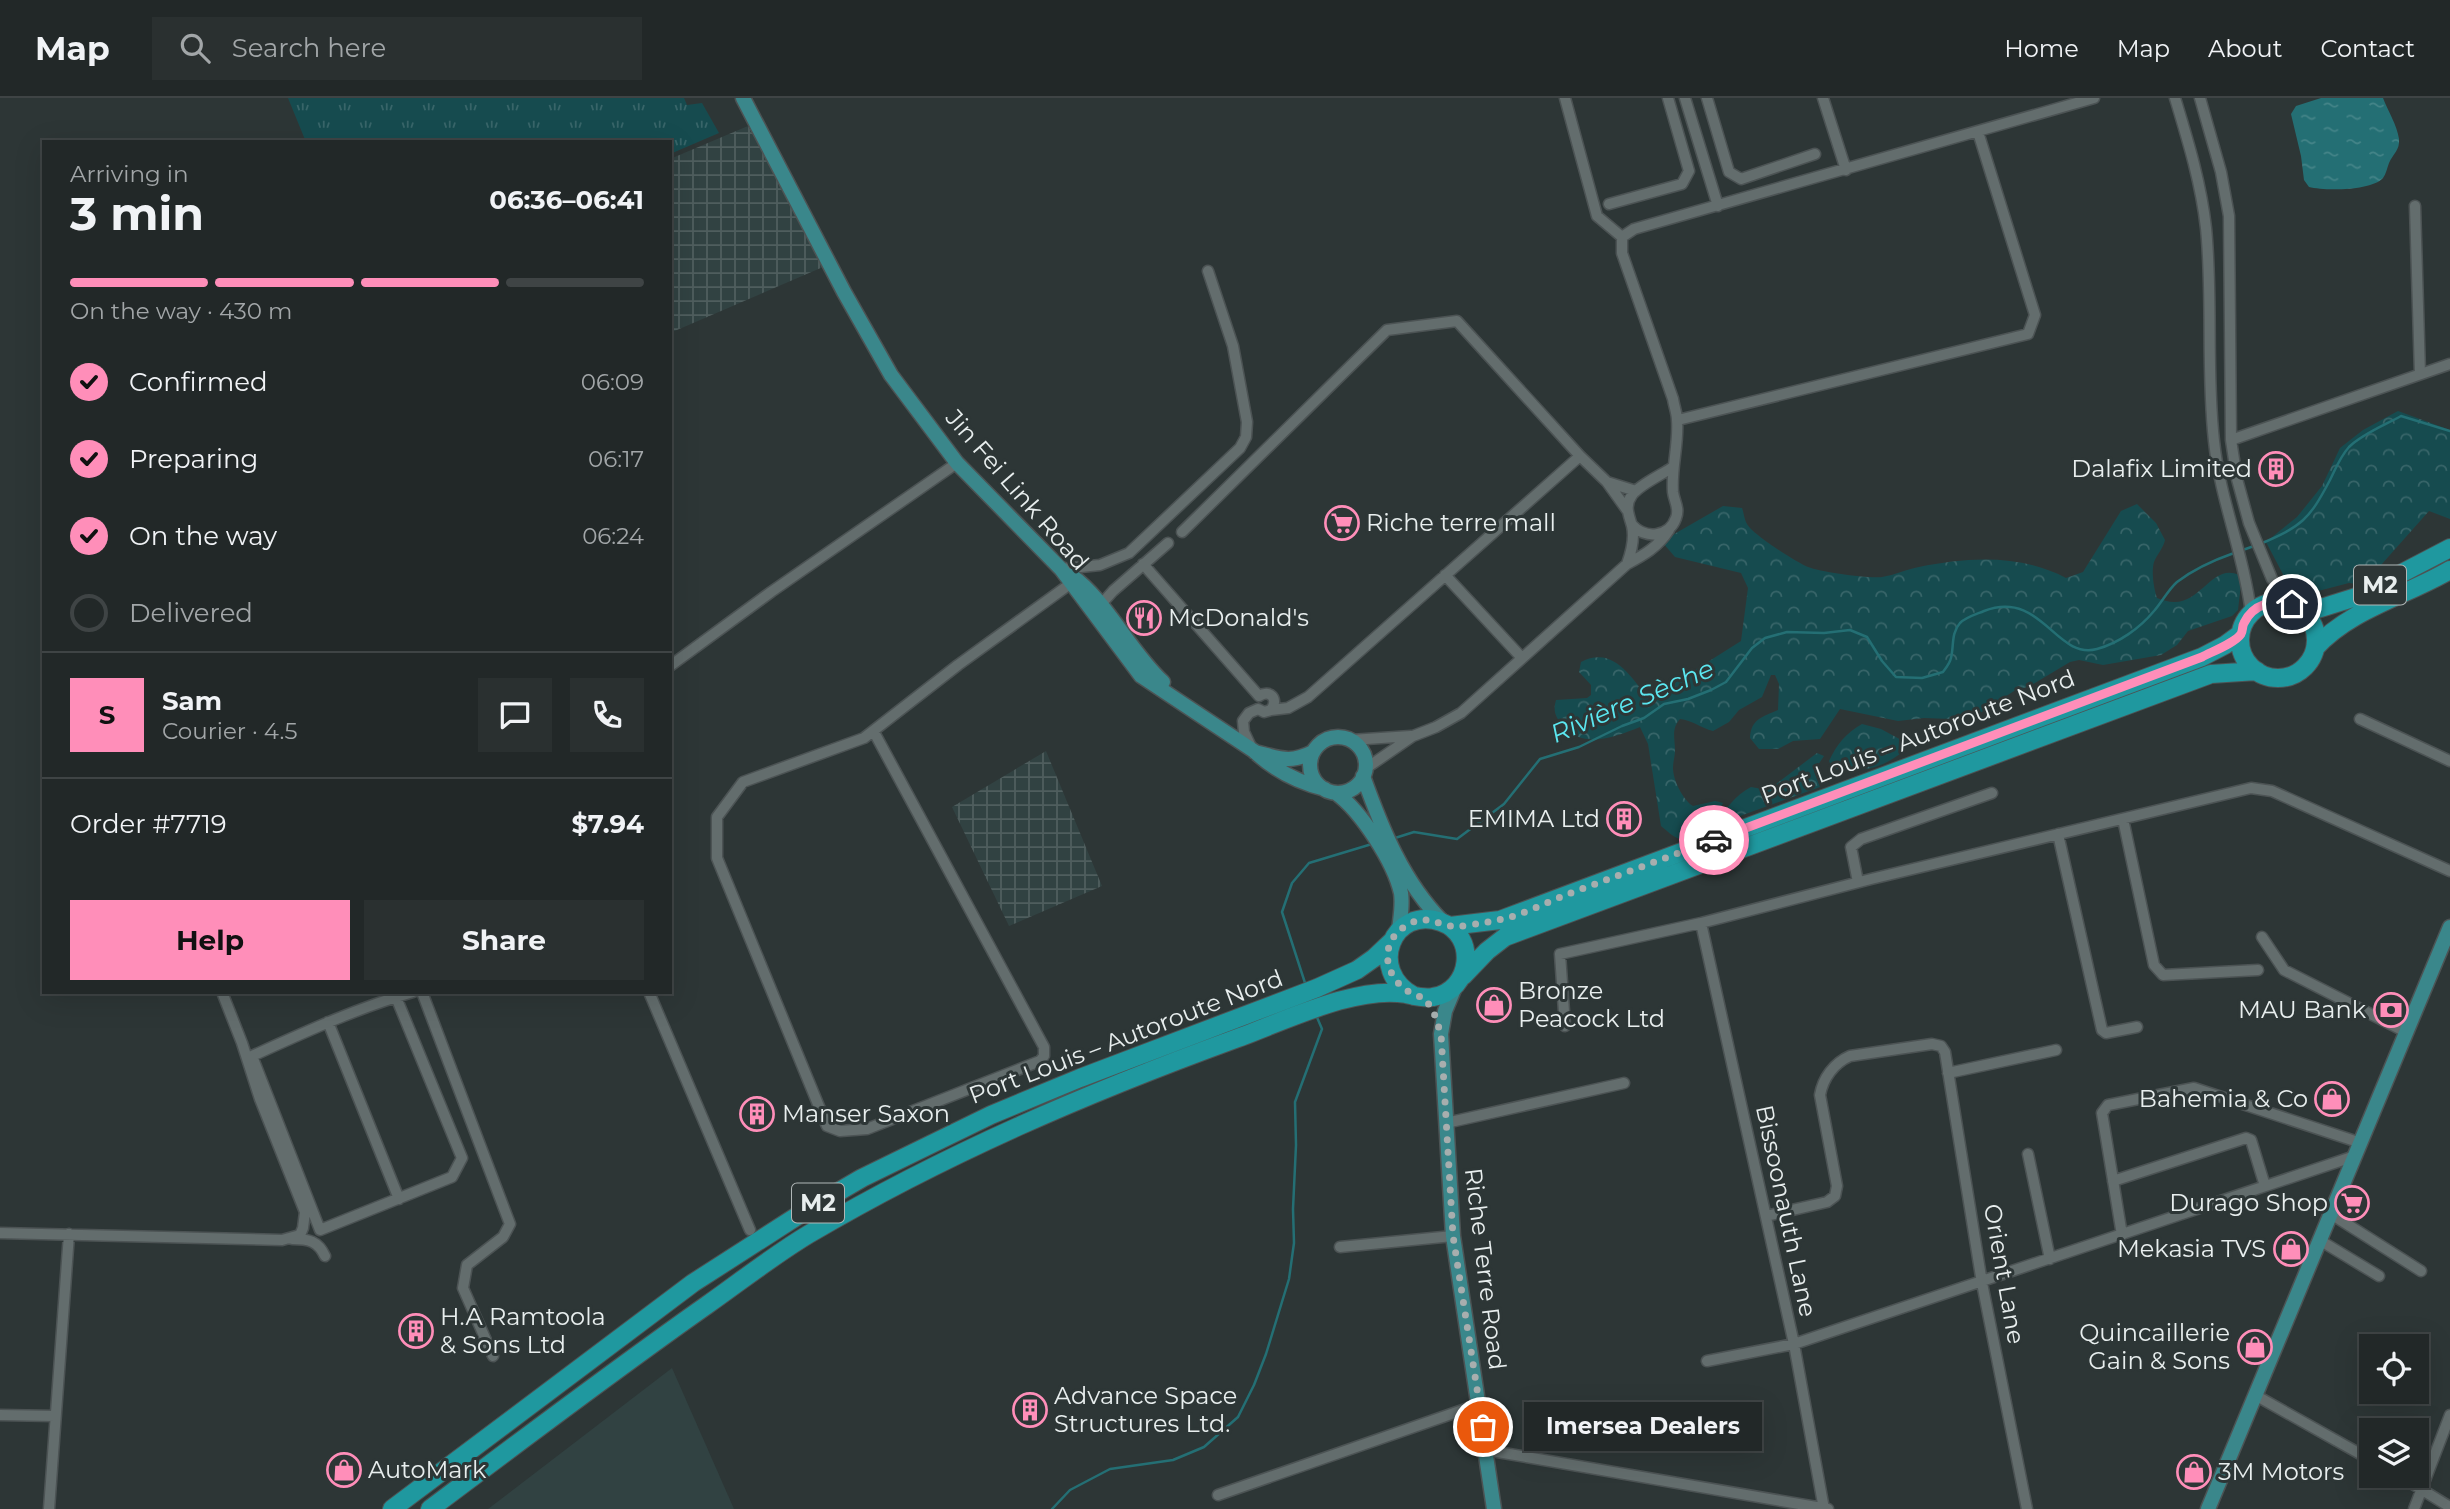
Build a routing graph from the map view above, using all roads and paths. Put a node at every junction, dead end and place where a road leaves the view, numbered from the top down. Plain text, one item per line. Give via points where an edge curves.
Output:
1 (743, 98) edge
2 (1565, 98) edge
3 (1668, 98) edge
4 (1685, 98) edge
5 (1707, 98) edge
6 (1823, 98) edge
7 (2094, 98) edge
8 (2175, 98) edge
9 (2200, 98) edge
10 (1978, 132) junction
11 (1815, 154) dead end
12 (1846, 170) junction
13 (1609, 204) dead end
14 (1718, 206) junction
15 (2415, 206) dead end
16 (1622, 237) junction
17 (1208, 271) dead end
18 (2450, 364) edge
19 (2420, 374) junction
20 (1678, 420) junction
21 (2231, 440) junction
22 (1580, 456) junction
23 (957, 463) junction
24 (1673, 467) junction
25 (1607, 482) junction
26 (1640, 488) junction
27 (1673, 495) junction
28 (1627, 510) junction
29 (1632, 525) junction
30 (1672, 526) junction
31 (1182, 532) dead end
32 (1168, 543) dead end
33 (2450, 548) edge
34 (1627, 564) junction
35 (1143, 565) junction
36 (1060, 569) junction
37 (2450, 570) edge
38 (1445, 575) junction
39 (1070, 584) junction
40 (1096, 609) junction
41 (2299, 609) junction
42 (2251, 613) junction
43 (2241, 634) junction
44 (2315, 648) junction
45 (1522, 658) junction
46 (672, 665) edge
47 (2257, 671) junction
48 (1259, 696) junction
49 (1274, 698) junction
50 (1299, 703) junction
51 (1258, 709) junction
52 (1271, 710) junction
53 (2360, 719) dead end
54 (874, 732) junction
55 (1413, 736) junction
56 (1352, 740) junction
57 (1254, 751) junction
58 (1313, 752) junction
59 (2450, 761) edge
60 (1364, 773) junction
61 (1330, 791) junction
62 (1993, 793) dead end
63 (2123, 819) junction
64 (2058, 834) junction
65 (2450, 871) edge
66 (1858, 883) junction
67 (1701, 923) junction
68 (1446, 924) junction
69 (2450, 927) edge
70 (1395, 936) junction
71 (2262, 937) dead end
72 (2258, 970) dead end
73 (1459, 982) junction
74 (223, 994) edge
75 (406, 994) edge
76 (423, 994) edge
77 (650, 994) edge
78 (396, 997) junction
79 (1419, 997) junction
80 (328, 1022) junction
81 (1565, 1026) dead end
82 (2137, 1027) dead end
83 (2406, 1032) junction
84 (1441, 1034) junction
85 (2056, 1050) dead end
86 (1948, 1073) junction
87 (1624, 1083) dead end
88 (1446, 1123) junction
89 (2358, 1142) junction
90 (2028, 1154) dead end
91 (2353, 1157) junction
92 (2113, 1181) junction
93 (2265, 1186) junction
94 (399, 1199) junction
95 (2331, 1214) junction
96 (1766, 1216) junction
97 (750, 1230) dead end
98 (0, 1233) edge
99 (69, 1234) junction
100 (2122, 1235) junction
101 (1453, 1236) junction
102 (292, 1239) junction
103 (2321, 1241) junction
104 (1340, 1247) dead end
105 (325, 1256) dead end
106 (2050, 1259) junction
107 (2421, 1271) dead end
108 (2379, 1276) dead end
109 (1982, 1283) junction
110 (1794, 1345) junction
111 (493, 1356) dead end
112 (1707, 1361) dead end
113 (2255, 1395) junction
114 (1480, 1404) junction
115 (0, 1415) edge
116 (2450, 1415) edge
117 (55, 1416) junction
118 (1486, 1450) junction
119 (2359, 1453) edge
120 (2422, 1489) junction
121 (1218, 1495) dead end
122 (2450, 1507) edge
123 (49, 1509) edge
124 (392, 1509) edge
125 (430, 1509) edge
126 (1494, 1509) edge
127 (1826, 1509) edge
128 (2027, 1509) edge
129 (2208, 1509) edge
130 (2414, 1509) edge

1 - 23 main road, Jin Fei Link Road via 891,375
2 - 16 street via 1597,216
3 - 13 street via 1689,171 1682,184
4 - 14 street
5 - 11 street via 1729,172 1741,179
6 - 12 street
7 - 10 street
8 - 42 street via 2194,161 2206,228 2210,388 2220,485 2243,563
9 - 21 street via 2229,216
10 - 12 street
10 - 20 street via 2035,315 2028,334
12 - 14 street
14 - 16 street via 1634,229
15 - 19 street
16 - 20 street via 1622,253
17 - 36 street via 1233,346 1246,437 1240,448 1129,553 1100,565
18 - 19 street
19 - 21 street
20 - 24 street
21 - 41 street via 2249,523 2272,579
22 - 25 street
22 - 31 street via 1457,321 1387,330
22 - 38 street
23 - 36 main road, Jin Fei Link Road
23 - 46 street
24 - 26 street
24 - 27 street
25 - 26 street
25 - 28 street
26 - 27 street via 1662,486
26 - 28 street
27 - 30 street via 1678,512
28 - 29 street
29 - 30 street via 1647,535
29 - 34 street
30 - 34 street via 1662,542
32 - 35 street
33 - 41 highway, M2 via 2356,597
34 - 45 street
35 - 40 street
35 - 48 street
36 - 39 main road, Jin Fei Link Road
36 - 40 main road via 1075,578
37 - 44 highway, M2 via 2340,625
38 - 45 street
38 - 50 street
39 - 40 main road, Jin Fei Link Road
39 - 54 street via 937,680
40 - 57 main road, Jin Fei Link Road via 1147,675
41 - 42 highway, M2 via 2273,602
41 - 44 highway via 2315,629
42 - 43 highway
43 - 47 highway via 2242,653
43 - 68 highway, Port Louis – Autoroute Nord / M2 via 2202,657 1500,920
44 - 47 highway, M2 via 2307,664 2292,675 2274,678
45 - 55 street via 1461,712
47 - 73 highway, Port Louis – Autoroute Nord / M2 via 2211,674 1505,937
48 - 49 street via 1267,693
48 - 51 street via 1255,702
49 - 50 street
49 - 52 street
50 - 52 street
51 - 52 street
51 - 57 street via 1242,721
53 - 59 street
54 - 54 street via 743,782 717,817 717,858 827,1126 841,1131 867,1129 1044,1056 1044,1047
55 - 56 street
55 - 60 street
56 - 58 main road via 1334,737
56 - 60 main road via 1365,757
57 - 58 main road via 1289,761
57 - 61 main road via 1269,766
58 - 61 main road via 1312,777
60 - 61 main road via 1347,791
60 - 68 main road via 1373,808 1400,863 1426,905
61 - 70 main road via 1351,803 1385,856 1401,892
62 - 66 street via 1860,839 1851,847
63 - 64 street
63 - 65 street via 2251,788 2272,791
63 - 72 street via 2156,970 2163,975
64 - 66 street
64 - 82 street via 2102,1030
66 - 67 street
67 - 81 street via 1560,954
67 - 96 street, Bissoonauth Lane
68 - 70 highway, M2 via 1419,920
68 - 73 highway via 1466,949
69 - 83 main road
70 - 79 highway via 1388,951 1391,973 1396,983
70 - 124 highway, Port Louis – Autoroute Nord / M2 via 1357,970 991,1115 862,1178 694,1283
71 - 83 street via 2284,970
73 - 79 highway, M2 via 1445,994
73 - 84 main road via 1445,1011
74 - 102 street via 305,1212 303,1228
75 - 78 street
76 - 111 street via 510,1224 503,1237 467,1265 463,1288
77 - 97 street
78 - 80 street
78 - 94 street via 462,1158 452,1177
79 - 84 main road via 1434,1013
79 - 125 highway, Port Louis – Autoroute Nord / M2 via 1389,991 1359,995 1192,1055 1032,1119 878,1195 806,1236 670,1331
80 - 94 street
80 - 94 street via 252,1056 320,1230
83 - 89 main road
84 - 88 main road, Riche Terre Road
85 - 86 street
86 - 96 street, Orient Lane via 1945,1052 1932,1044 1840,1060 1822,1082 1820,1095 1838,1186 1835,1196 1827,1202
86 - 109 street, Orient Lane
87 - 88 street
88 - 101 main road, Riche Terre Road
89 - 91 main road
89 - 92 street via 2194,1088 2104,1108
90 - 106 street
91 - 93 street
91 - 95 main road
92 - 93 street via 2246,1138 2251,1140
92 - 100 street
93 - 100 street
95 - 103 main road
95 - 107 street
96 - 110 street, Bissoonauth Lane
98 - 99 street
99 - 102 street
99 - 117 street
100 - 106 street
101 - 104 street
101 - 114 main road, Riche Terre Road
102 - 105 street via 314,1241
103 - 108 street
103 - 113 main road
106 - 109 street
109 - 110 street
109 - 128 street, Orient Lane
110 - 112 street
110 - 127 street, Bissoonauth Lane
113 - 119 street
113 - 129 main road
114 - 118 main road, Riche Terre Road
114 - 121 street
115 - 117 street
116 - 120 street
117 - 123 street
118 - 126 main road, Riche Terre Road
118 - 127 street
120 - 122 street
120 - 130 street

